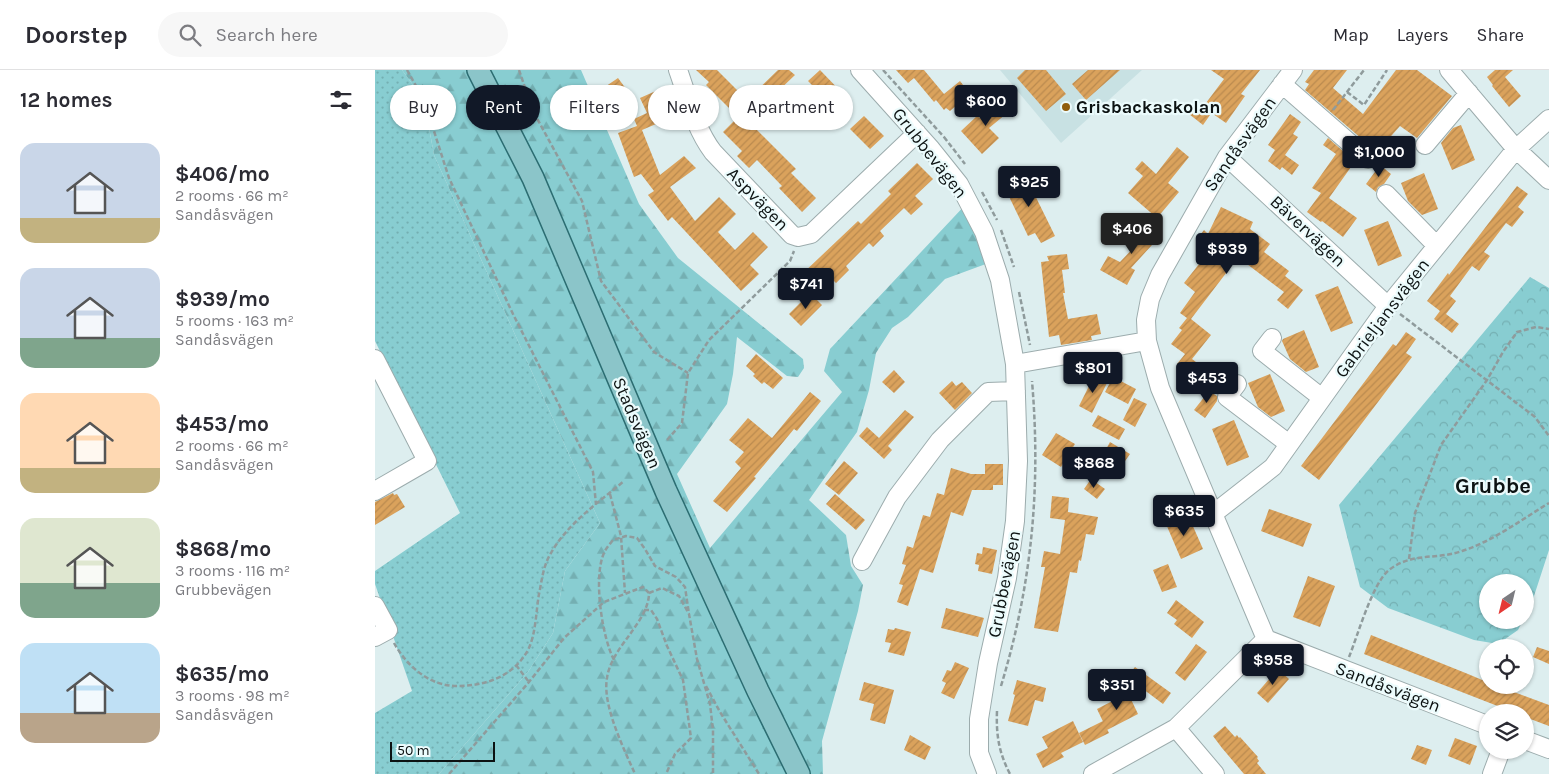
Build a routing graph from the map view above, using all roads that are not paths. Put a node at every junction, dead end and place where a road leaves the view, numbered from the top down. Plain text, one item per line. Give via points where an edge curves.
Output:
1 (478, 70) edge
2 (678, 70) edge
3 (861, 70) edge
4 (1293, 70) edge
5 (1449, 70) edge
6 (1282, 84) junction
7 (1469, 94) junction
8 (1549, 119) edge
9 (917, 133) junction
10 (1425, 145) dead end
11 (1516, 149) junction
12 (1227, 157) junction
13 (1368, 159) dead end
14 (1549, 180) edge
15 (1386, 194) dead end
16 (1437, 246) junction
17 (1389, 306) junction
18 (1272, 338) dead end
19 (1147, 341) junction
20 (375, 359) edge
21 (1015, 364) junction
22 (380, 382) edge
23 (1237, 384) dead end
24 (1016, 391) junction
25 (1322, 398) junction
26 (1289, 444) junction
27 (375, 491) edge
28 (1213, 514) junction
29 (861, 561) dead end
30 (375, 606) edge
31 (381, 633) edge
32 (1266, 639) junction
33 (1479, 722) edge
34 (1177, 728) junction
35 (1534, 743) edge
36 (1549, 749) edge
37 (1498, 759) edge
38 (799, 774) edge
39 (987, 774) edge
40 (1093, 774) edge
41 (1215, 774) edge
42 (1492, 774) edge

1 - 38 main road, Stadsvägen via 533,178 666,491
2 - 9 street, Aspvägen via 704,140 792,235 798,237 811,234
3 - 9 street, Grubbevägen
4 - 6 street, Sandåsvägen
5 - 7 street
6 - 12 street, Sandåsvägen
6 - 13 street
7 - 10 street
7 - 11 street
8 - 11 street, Gabrieljansvägen
9 - 21 street, Grubbevägen via 959,184 984,232 1000,280
11 - 14 street
11 - 16 street, Gabrieljansvägen
12 - 17 street, Bävervägen
12 - 19 street, Sandåsvägen via 1160,275 1150,298
15 - 16 street
16 - 17 street, Gabrieljansvägen
17 - 25 street, Gabrieljansvägen
18 - 25 street via 1262,351
19 - 21 street
19 - 28 street, Sandåsvägen via 1160,388
20 - 22 street
21 - 24 street, Grubbevägen
22 - 27 street via 427,461
23 - 26 street via 1227,397
24 - 29 street via 988,392 940,440 897,497
24 - 39 street, Grubbevägen via 1019,462 1015,521 979,719 979,752
25 - 26 street, Gabrieljansvägen
26 - 28 street, Gabrieljansvägen via 1273,467
28 - 32 street, Sandåsvägen
30 - 31 street
32 - 33 street, Sandåsvägen
32 - 34 street
34 - 40 street
34 - 41 street
35 - 36 street
37 - 42 street

